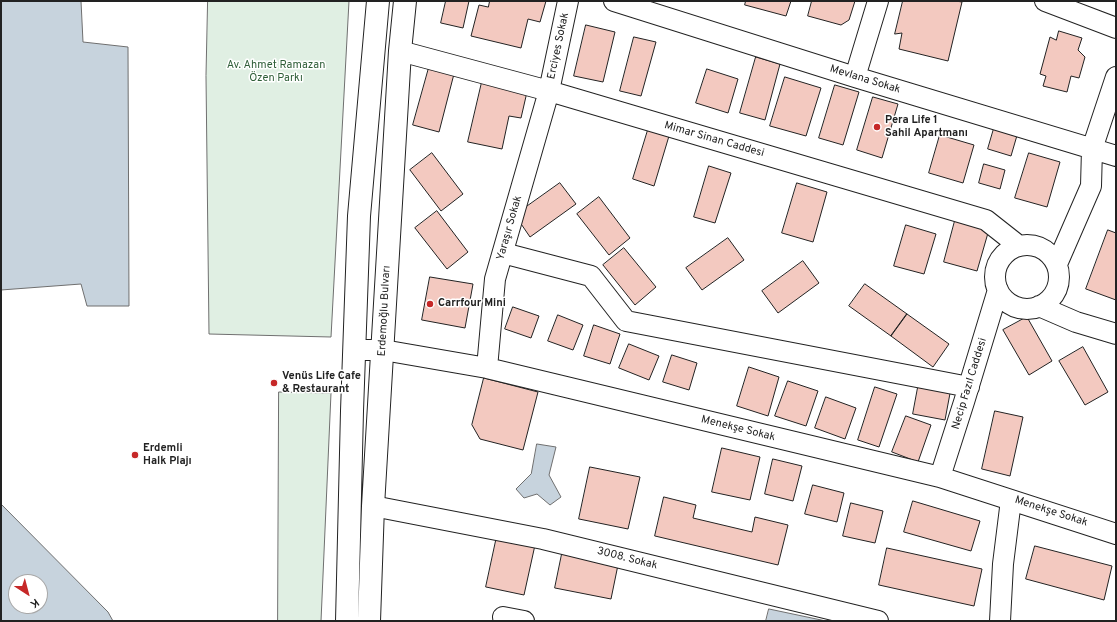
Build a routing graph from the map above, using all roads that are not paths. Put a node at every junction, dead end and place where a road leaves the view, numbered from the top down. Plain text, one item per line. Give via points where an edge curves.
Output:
1 (378, 1) edge
2 (405, 1) edge
3 (568, 1) edge
4 (614, 1) edge
5 (878, 1) edge
6 (1045, 1) edge
7 (1116, 28) edge
8 (400, 51) junction
9 (855, 77) junction
10 (1116, 77) edge
11 (550, 91) junction
12 (1092, 149) junction
13 (1116, 156) edge
14 (1019, 246) junction
15 (503, 253) junction
16 (1057, 264) junction
17 (998, 290) junction
18 (1039, 306) junction
19 (1116, 334) edge
20 (354, 350) junction
21 (383, 350) junction
22 (487, 368) junction
23 (969, 387) junction
24 (940, 477) junction
25 (1012, 500) junction
26 (373, 506) junction
27 (1116, 534) edge
28 (503, 617) dead end
29 (347, 621) edge
30 (369, 621) edge
31 (524, 621) edge
32 (878, 621) edge
33 (1000, 621) edge

1 - 20 main road via 359,216
2 - 8 main road, Erdemoğlu Bulvarı
3 - 11 street, Erciyes Sokak
4 - 9 street, Mevlana Sokak
5 - 9 street
6 - 7 street
8 - 11 street, Mimar Sinan Caddesi
8 - 21 main road, Erdemoğlu Bulvarı
9 - 12 street, Mevlana Sokak
10 - 12 street
11 - 14 street, Mimar Sinan Caddesi via 986,220
11 - 15 street, Yaraşır Sokak
12 - 13 street, Mevlana Sokak
12 - 16 street via 1091,186
14 - 16 street via 1037,246 1046,250
14 - 17 street via 1009,250 1001,258 997,268
15 - 22 street, Yaraşır Sokak via 495,279
15 - 23 street via 591,276 626,321
16 - 18 street via 1059,279 1055,294
17 - 18 street via 1003,298 1019,308
17 - 23 street, Necip Fazıl Caddesi
18 - 19 street via 1076,322
20 - 21 street, Menekşe Sokak
20 - 29 main road
21 - 22 street, Menekşe Sokak
21 - 26 main road, Erdemoğlu Bulvarı
22 - 24 street, Menekşe Sokak
23 - 24 street, Necip Fazıl Caddesi
24 - 25 street, Menekşe Sokak
25 - 27 street, Menekşe Sokak
25 - 33 street via 1003,564
26 - 30 main road, Erdemoğlu Bulvarı
26 - 32 street, 3008. Sokak via 543,539
28 - 31 street

